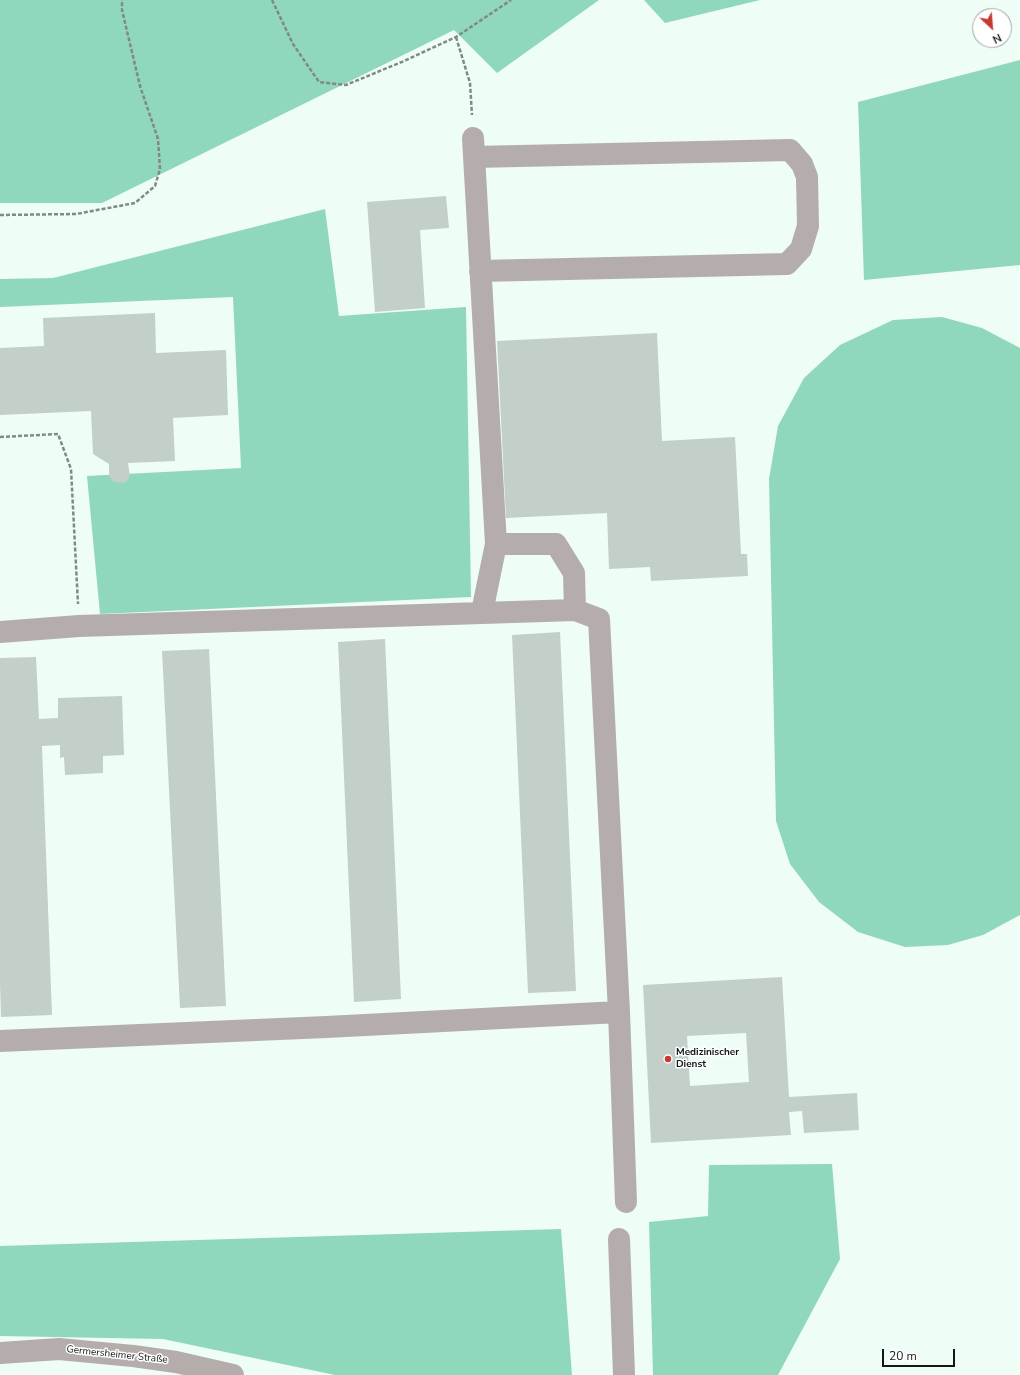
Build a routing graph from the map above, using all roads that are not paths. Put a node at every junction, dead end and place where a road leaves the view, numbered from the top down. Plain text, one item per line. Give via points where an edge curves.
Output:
1 (480, 271) junction
2 (496, 544) junction
3 (575, 610) junction
4 (482, 612) junction
5 (0, 632) edge
6 (619, 1012) junction
7 (0, 1041) edge
8 (626, 1202) dead end
9 (618, 1239) dead end
10 (0, 1353) edge
11 (233, 1375) edge
12 (624, 1375) edge

1 - 1 street via 473,148 790,150 802,164 807,177 808,226 801,249 787,264
1 - 2 street
2 - 3 street via 556,544 574,573
2 - 4 street
3 - 4 street
3 - 6 street via 599,619
4 - 5 street via 79,626
6 - 7 street
6 - 8 street
9 - 12 street
10 - 11 street, Germersheimer Straße via 59,1349 126,1355 176,1362

